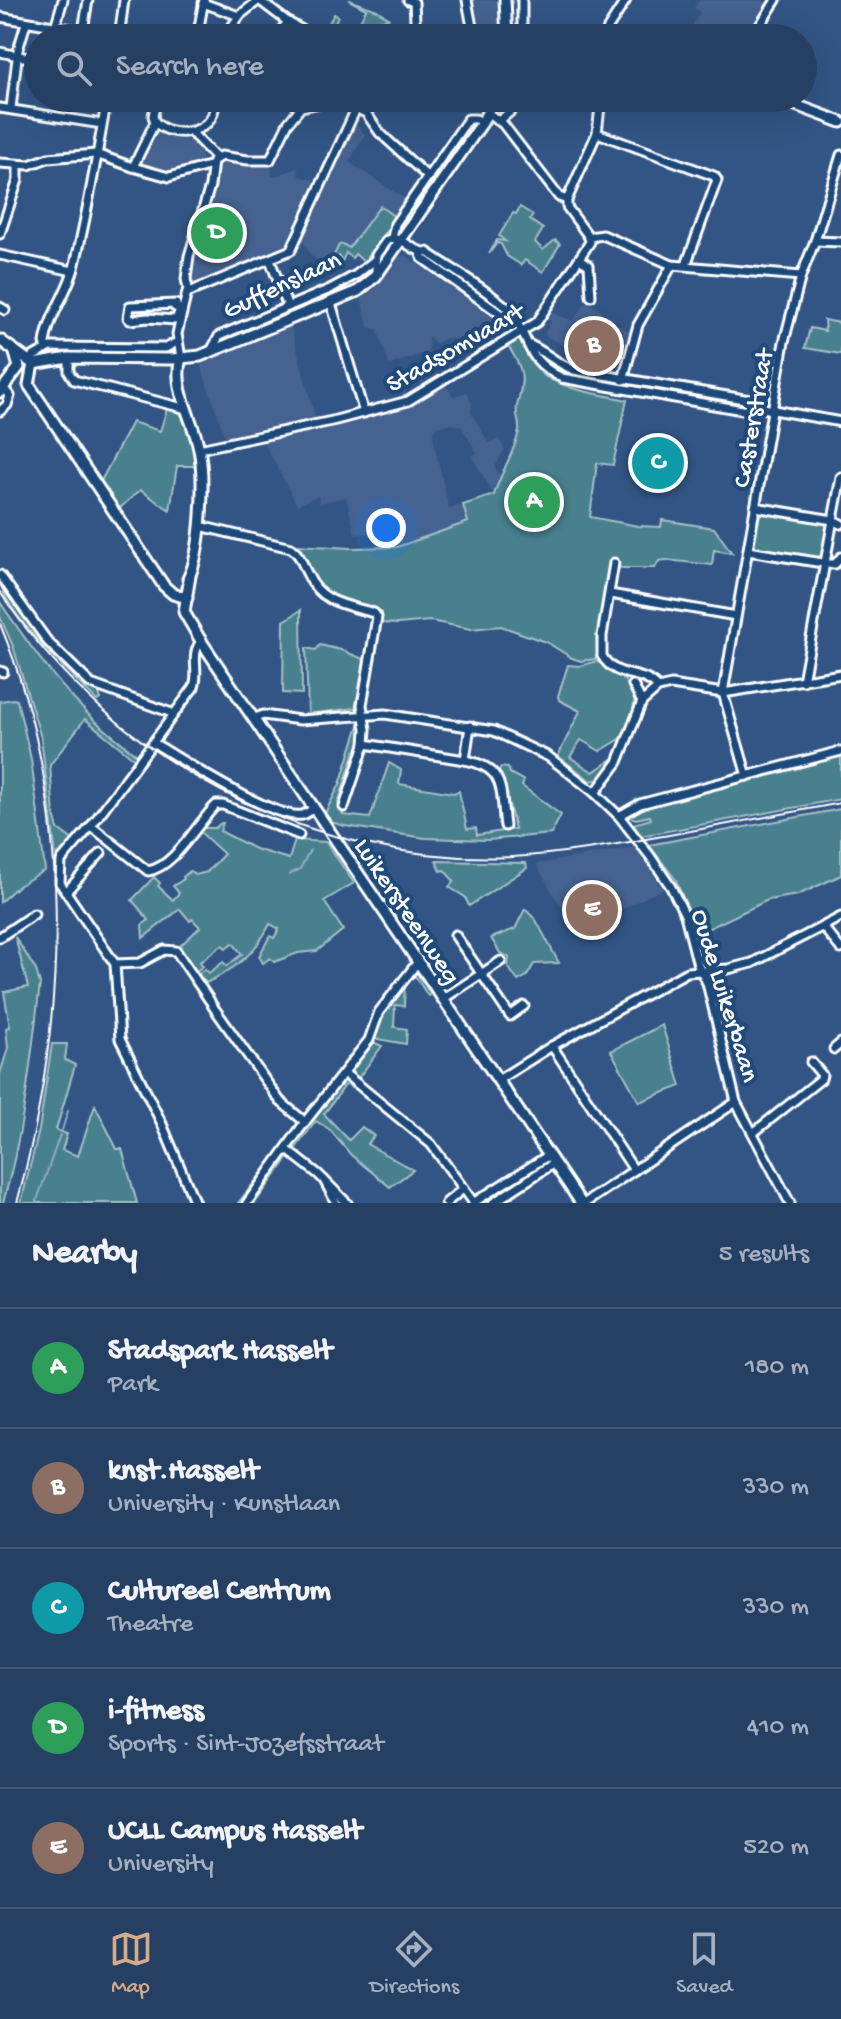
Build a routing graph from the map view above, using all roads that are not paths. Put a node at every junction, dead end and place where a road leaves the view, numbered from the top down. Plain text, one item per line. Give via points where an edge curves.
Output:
1 (63, 0) edge
2 (88, 0) edge
3 (124, 0) edge
4 (259, 0) edge
5 (408, 0) edge
6 (467, 0) edge
7 (505, 0) edge
8 (522, 0) edge
9 (626, 0) edge
10 (776, 0) edge
11 (203, 1) edge
12 (239, 16) junction
13 (0, 17) edge
14 (288, 22) joint
15 (26, 23) joint
16 (33, 24) edge
17 (56, 24) edge
18 (84, 24) edge
19 (121, 24) edge
20 (199, 24) edge
21 (234, 24) edge
22 (292, 24) edge
23 (415, 24) edge
24 (471, 24) edge
25 (506, 24) edge
26 (522, 24) edge
27 (611, 24) edge
28 (761, 24) edge
29 (24, 30) edge
30 (0, 52) edge
31 (17, 56) junction
32 (24, 57) edge
33 (0, 108) edge
34 (11, 108) junction
35 (24, 110) edge
36 (34, 112) edge
37 (104, 112) edge
38 (154, 112) edge
39 (214, 112) edge
40 (297, 112) edge
41 (354, 112) edge
42 (365, 112) edge
43 (510, 112) edge
44 (599, 112) edge
45 (814, 112) edge
46 (488, 113) joint
47 (499, 121) junction
48 (155, 122) junction
49 (841, 122) edge
50 (482, 123) junction
51 (102, 124) junction
52 (192, 133) junction
53 (597, 133) junction
54 (96, 154) junction
55 (841, 155) edge
56 (217, 160) junction
57 (0, 163) edge
58 (18, 166) junction
59 (133, 167) junction
60 (428, 177) junction
61 (567, 200) junction
62 (0, 234) edge
63 (589, 237) junction
64 (397, 239) junction
65 (815, 241) junction
66 (841, 242) edge
67 (0, 255) edge
68 (376, 259) junction
69 (579, 259) junction
70 (270, 260) junction
71 (672, 265) junction
72 (686, 265) junction
73 (73, 271) junction
74 (376, 276) junction
75 (801, 276) junction
76 (187, 293) junction
77 (591, 296) dead end
78 (331, 303) junction
79 (288, 307) junction
80 (128, 318) joint
81 (521, 332) junction
82 (0, 340) edge
83 (177, 342) junction
84 (45, 343) dead end
85 (530, 345) junction
86 (14, 350) junction
87 (210, 353) junction
88 (69, 358) junction
89 (181, 358) junction
90 (551, 359) junction
91 (30, 362) junction
92 (19, 367) junction
93 (544, 369) junction
94 (623, 379) junction
95 (29, 385) junction
96 (4, 388) edge
97 (621, 389) junction
98 (704, 392) junction
99 (702, 403) junction
100 (757, 407) junction
101 (187, 409) junction
102 (772, 410) junction
103 (0, 411) edge
104 (364, 413) junction
105 (841, 422) edge
106 (199, 449) junction
107 (841, 477) edge
108 (755, 507) junction
109 (837, 522) edge
110 (200, 526) junction
111 (748, 551) junction
112 (841, 557) edge
113 (614, 563) dead end
114 (825, 564) junction
115 (0, 575) edge
116 (610, 594) junction
117 (183, 603) junction
118 (736, 616) junction
119 (202, 640) junction
120 (841, 674) edge
121 (803, 681) junction
122 (633, 685) dead end
123 (658, 688) junction
124 (723, 693) junction
125 (642, 702) junction
126 (172, 713) junction
127 (362, 715) junction
128 (253, 719) junction
129 (470, 726) junction
130 (154, 743) junction
131 (365, 744) junction
132 (841, 751) edge
133 (465, 760) junction
134 (747, 776) junction
135 (595, 793) junction
136 (344, 807) dead end
137 (313, 809) junction
138 (619, 816) junction
139 (91, 826) junction
140 (505, 826) dead end
141 (299, 835) dead end
142 (101, 853) dead end
143 (66, 892) junction
144 (34, 914) dead end
145 (841, 917) edge
146 (823, 927) junction
147 (455, 935) dead end
148 (0, 937) edge
149 (841, 949) edge
150 (501, 961) dead end
151 (417, 963) junction
152 (115, 964) junction
153 (702, 970) junction
154 (481, 975) junction
155 (443, 999) junction
156 (524, 1006) dead end
157 (841, 1043) edge
158 (552, 1046) junction
159 (834, 1049) dead end
160 (811, 1062) dead end
161 (344, 1073) junction
162 (498, 1080) junction
163 (736, 1102) junction
164 (305, 1122) junction
165 (753, 1133) junction
166 (286, 1149) junction
167 (551, 1159) junction
168 (634, 1170) junction
169 (324, 1179) junction
170 (464, 1188) junction
171 (195, 1203) edge
172 (247, 1203) edge
173 (336, 1203) edge
174 (347, 1203) edge
175 (446, 1203) edge
176 (474, 1203) edge
177 (493, 1203) edge
178 (583, 1203) edge
179 (790, 1203) edge

1 - 17 street
2 - 18 street
3 - 19 street
4 - 12 street
4 - 14 street
5 - 23 street via 414,2
6 - 24 street
7 - 25 main road
8 - 26 street
9 - 27 street
10 - 28 street
11 - 12 street
11 - 20 street
12 - 21 street
13 - 15 street
14 - 22 street
15 - 16 street
29 - 31 street
30 - 31 street
31 - 32 street
31 - 34 street
33 - 34 street
34 - 35 street
36 - 51 street
37 - 51 street
38 - 48 street
39 - 52 street
40 - 56 street via 270,160
41 - 70 street via 294,247
42 - 60 street
43 - 47 street
44 - 53 street
45 - 49 main road
46 - 47 street
46 - 50 main road, Guffenslaan
47 - 61 street
48 - 52 street via 172,133
48 - 59 street
50 - 60 street, Guffenslaan via 468,119
50 - 64 main road, Guffenslaan
51 - 54 street
52 - 56 street
53 - 61 street
53 - 72 street via 717,180
54 - 58 street
54 - 59 street
54 - 73 street
55 - 65 street, Casterstraat
56 - 59 street via 169,177
56 - 76 street via 189,256
57 - 58 street
58 - 62 street
60 - 64 street, Guffenslaan via 392,228
61 - 63 street
63 - 69 street, Stadsomvaart
63 - 71 street via 603,235
64 - 68 street, Guffenslaan via 387,240
64 - 74 main road, Guffenslaan
64 - 81 street via 513,320
65 - 66 street
65 - 75 street, Casterstraat
67 - 73 street
68 - 74 street, Guffenslaan
68 - 79 street, Guffenslaan via 356,275
69 - 77 street via 589,265
69 - 81 street, Stadsomvaart via 542,317
70 - 76 street
70 - 79 street
71 - 72 street
71 - 94 street via 638,325
72 - 75 street
73 - 84 street
74 - 78 main road, Guffenslaan
75 - 102 street, Casterstraat
76 - 83 street
78 - 87 main road, Guffenslaan
78 - 104 street
79 - 87 street, Guffenslaan via 219,336
80 - 80 street via 130,306 176,304 180,309 176,320
81 - 85 street
81 - 104 street, Stadsomvaart via 408,401
82 - 86 main road
83 - 89 street
83 - 91 street via 166,348 50,347
85 - 90 street
85 - 93 street via 531,356
86 - 91 main road
86 - 92 main road
87 - 89 main road, Guffenslaan
88 - 89 main road, Guffenslaan
88 - 91 main road, Guffenslaan
88 - 101 street via 74,380
89 - 101 main road via 177,376
90 - 93 street
90 - 94 street via 574,370
91 - 92 main road
91 - 95 main road
91 - 96 main road
92 - 96 main road
93 - 97 street via 577,382
94 - 97 street
94 - 98 street
95 - 96 main road via 20,381
95 - 117 main road, Luikersteenweg via 164,586
96 - 103 street via 10,398
97 - 99 street
98 - 99 street
98 - 100 street via 750,400
99 - 100 street via 748,411
100 - 102 street
101 - 106 main road
102 - 105 street
102 - 108 street, Casterstraat
104 - 106 street, Stadsomvaart
106 - 110 main road
107 - 109 street
108 - 109 street
108 - 111 street, Casterstraat
109 - 114 street
110 - 117 main road
110 - 127 street via 291,548 327,600 374,613
111 - 114 street
111 - 118 street, Casterstraat
112 - 114 street via 835,564
113 - 116 street
114 - 121 street
115 - 126 street via 48,642 91,684
116 - 118 street
116 - 123 street via 602,656 616,670 648,679
117 - 119 main road, Luikersteenweg via 181,616
118 - 124 street, Casterstraat
119 - 126 street via 194,651 197,680
119 - 128 main road, Luikersteenweg
120 - 121 street
121 - 124 street
122 - 125 street
123 - 124 street
123 - 125 street
124 - 134 street
125 - 135 street via 618,762
126 - 130 street
127 - 128 street, Oude Luikerbaan
127 - 129 street, Oude Luikerbaan
127 - 131 street
128 - 137 main road, Luikersteenweg
129 - 133 street
129 - 135 street, Oude Luikerbaan via 494,731 549,757
130 - 137 street via 224,785 282,811 300,816
130 - 139 street
131 - 133 street
131 - 136 street
132 - 134 street
133 - 140 street via 497,775
134 - 138 street via 640,804
135 - 138 street, Oude Luikerbaan
137 - 151 main road, Luikersteenweg
138 - 153 street, Oude Luikerbaan via 671,887
139 - 141 street via 148,871 188,841 216,805
139 - 143 street via 61,861 60,883
142 - 143 street
143 - 152 street
144 - 148 street
145 - 146 street
146 - 149 street
146 - 153 street via 752,963
147 - 154 street
150 - 154 street
151 - 155 main road, Luikersteenweg
151 - 161 street via 379,1012 369,1040
152 - 164 street via 140,963 164,950 176,951 280,1101
152 - 171 street via 120,1039
153 - 158 street via 687,972
153 - 163 street, Oude Luikerbaan
154 - 155 street
154 - 156 street via 510,1016
155 - 162 main road, Luikersteenweg
157 - 159 street
158 - 162 street
158 - 168 street
160 - 165 street via 821,1079
161 - 164 street
161 - 170 street via 431,1144
162 - 167 main road, Luikersteenweg
163 - 165 street, Oude Luikerbaan
163 - 168 street
164 - 166 street
165 - 179 street, Oude Luikerbaan
166 - 169 street
166 - 172 street
167 - 176 street
167 - 177 street
167 - 178 main road, Luikersteenweg
168 - 178 street
169 - 173 street
169 - 174 street
170 - 175 street
170 - 176 street

